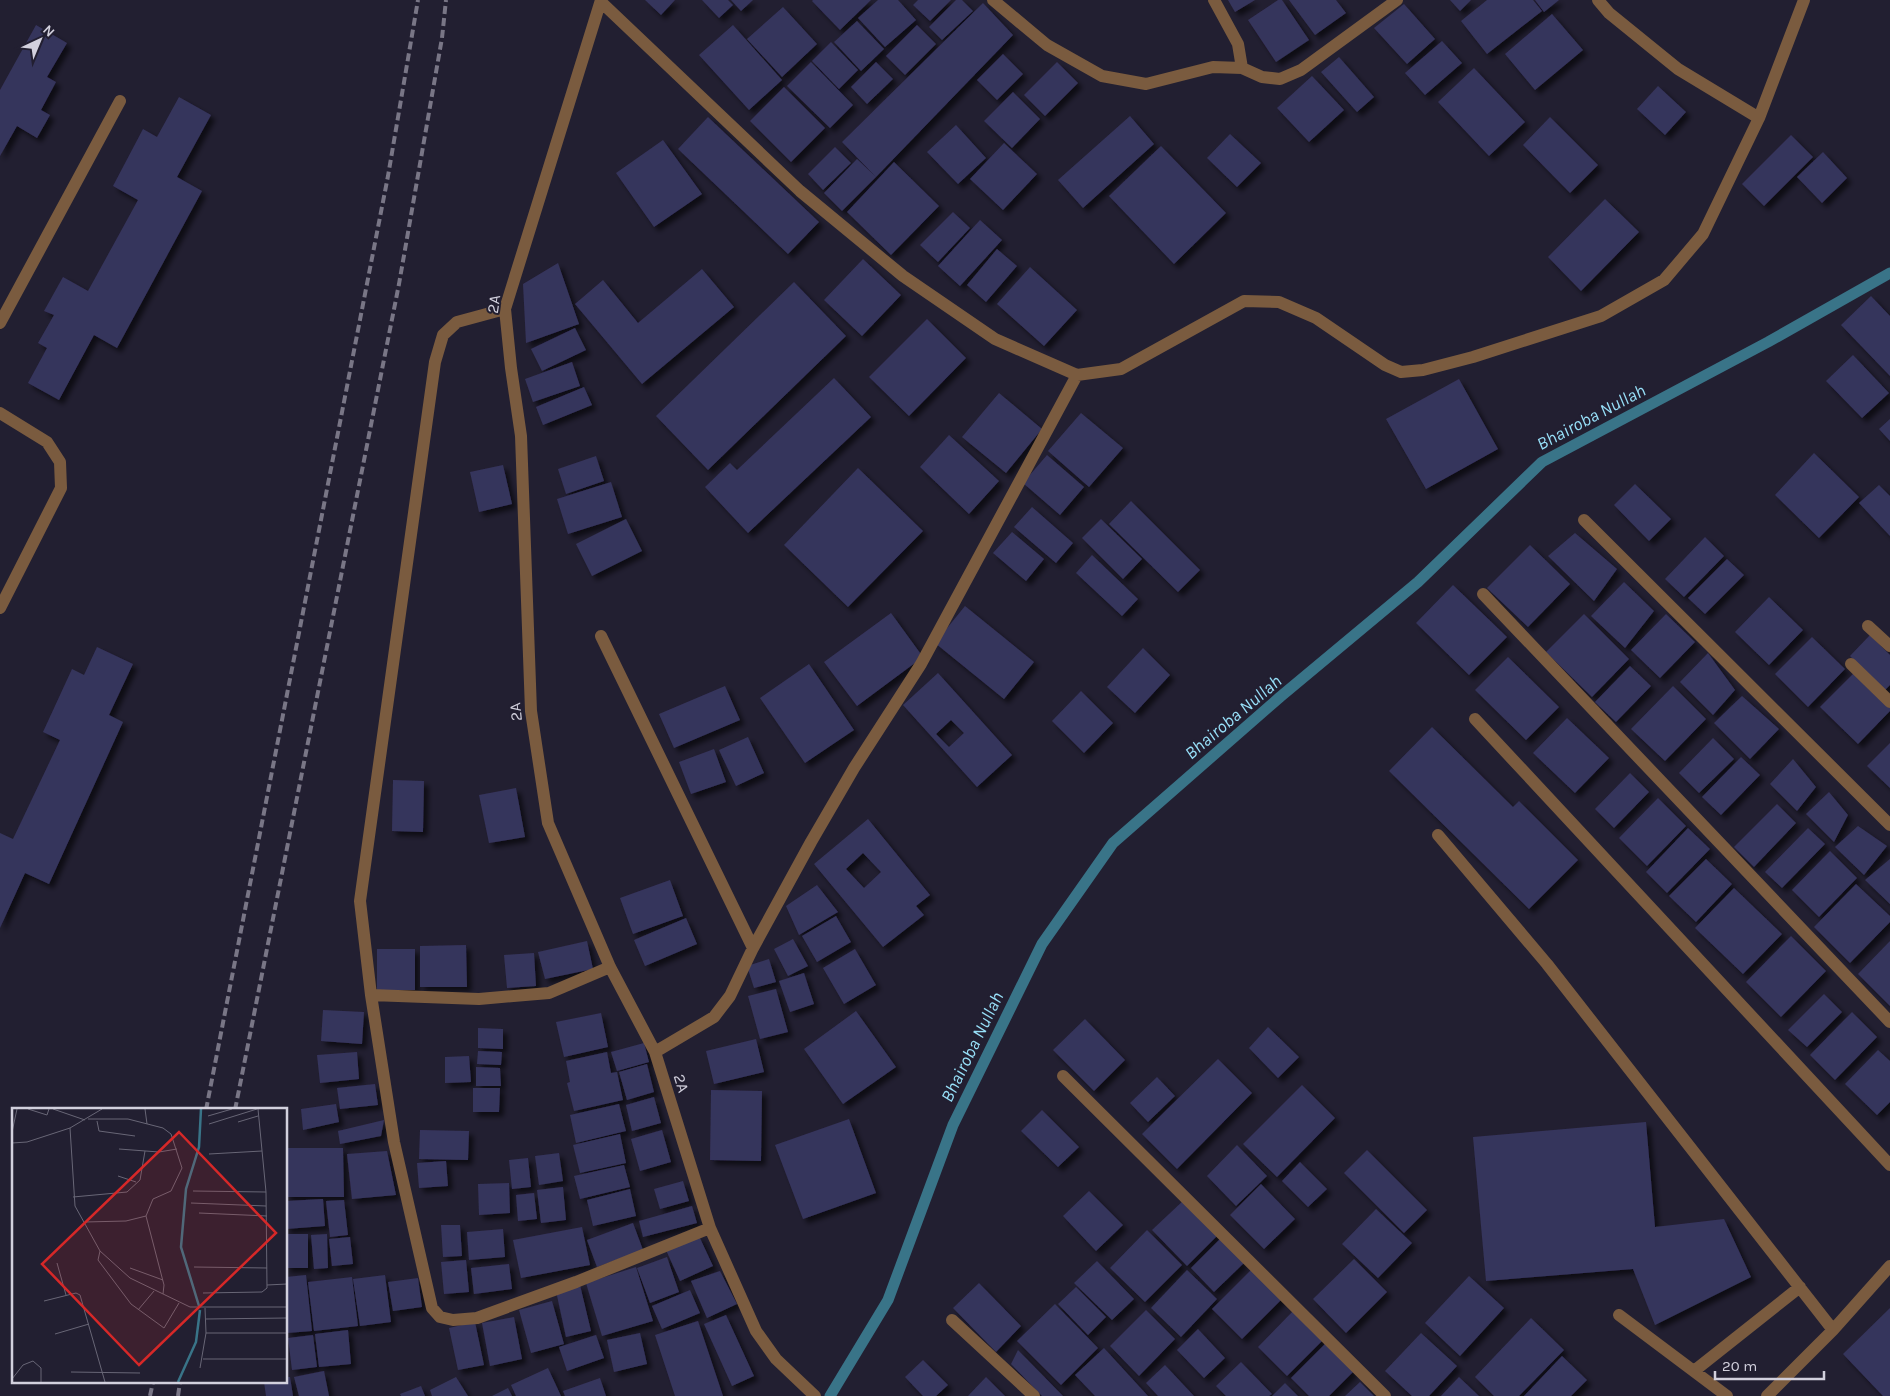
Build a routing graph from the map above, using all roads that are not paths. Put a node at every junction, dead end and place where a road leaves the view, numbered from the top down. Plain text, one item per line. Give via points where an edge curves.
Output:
1 (993, 0) edge
2 (1214, 0) edge
3 (1397, 0) edge
4 (1598, 0) edge
5 (1804, 0) edge
6 (601, 1) edge
7 (1242, 68) junction
8 (120, 100) dead end
9 (1759, 118) junction
10 (505, 309) junction
11 (0, 323) edge
12 (1077, 375) junction
13 (0, 413) edge
14 (1584, 520) dead end
15 (1483, 594) dead end
16 (0, 608) edge
17 (1868, 626) dead end
18 (601, 636) dead end
19 (1890, 646) edge
20 (1851, 664) dead end
21 (1890, 702) edge
22 (1475, 719) dead end
23 (1890, 825) edge
24 (1438, 834) dead end
25 (753, 948) junction
26 (610, 967) junction
27 (371, 995) junction
28 (1890, 1022) edge
29 (655, 1052) junction
30 (1063, 1076) dead end
31 (1890, 1165) edge
32 (710, 1228) junction
33 (1890, 1266) edge
34 (1800, 1287) junction
35 (1619, 1315) dead end
36 (952, 1320) dead end
37 (1833, 1330) junction
38 (1694, 1371) junction
39 (815, 1396) edge
40 (1034, 1396) edge
41 (1385, 1396) edge
42 (1727, 1396) edge
43 (1767, 1396) edge

1 - 7 street via 1048,45 1102,76 1146,84 1213,67
2 - 7 street via 1238,44
3 - 7 street via 1301,70 1280,79 1262,77
4 - 9 street via 1610,14 1678,69
5 - 9 street
6 - 10 street, 2A
6 - 12 street via 800,191 903,276 995,339
8 - 11 street
9 - 12 street via 1703,234 1664,280 1601,316 1474,357 1401,372 1385,365 1316,318 1279,302 1244,301 1121,369
10 - 26 street, 2A via 521,436 531,711 548,824
10 - 27 street via 457,322 443,335 435,362 360,901
12 - 25 street via 921,664 844,784
13 - 16 street via 47,442 60,462 61,488
14 - 23 street
15 - 28 street
17 - 19 street
18 - 25 street
20 - 21 street
22 - 31 street
24 - 34 street via 1547,964
25 - 29 street via 730,996 714,1018
26 - 27 street via 549,992 479,999
26 - 29 street, 2A
27 - 32 street via 394,1142 432,1308 440,1317 453,1320 477,1318
29 - 32 street, 2A
30 - 41 street
32 - 39 street, 2A via 756,1331 776,1359
33 - 37 street
34 - 37 street
34 - 38 street
35 - 38 street
36 - 40 street
37 - 43 street
38 - 42 street

